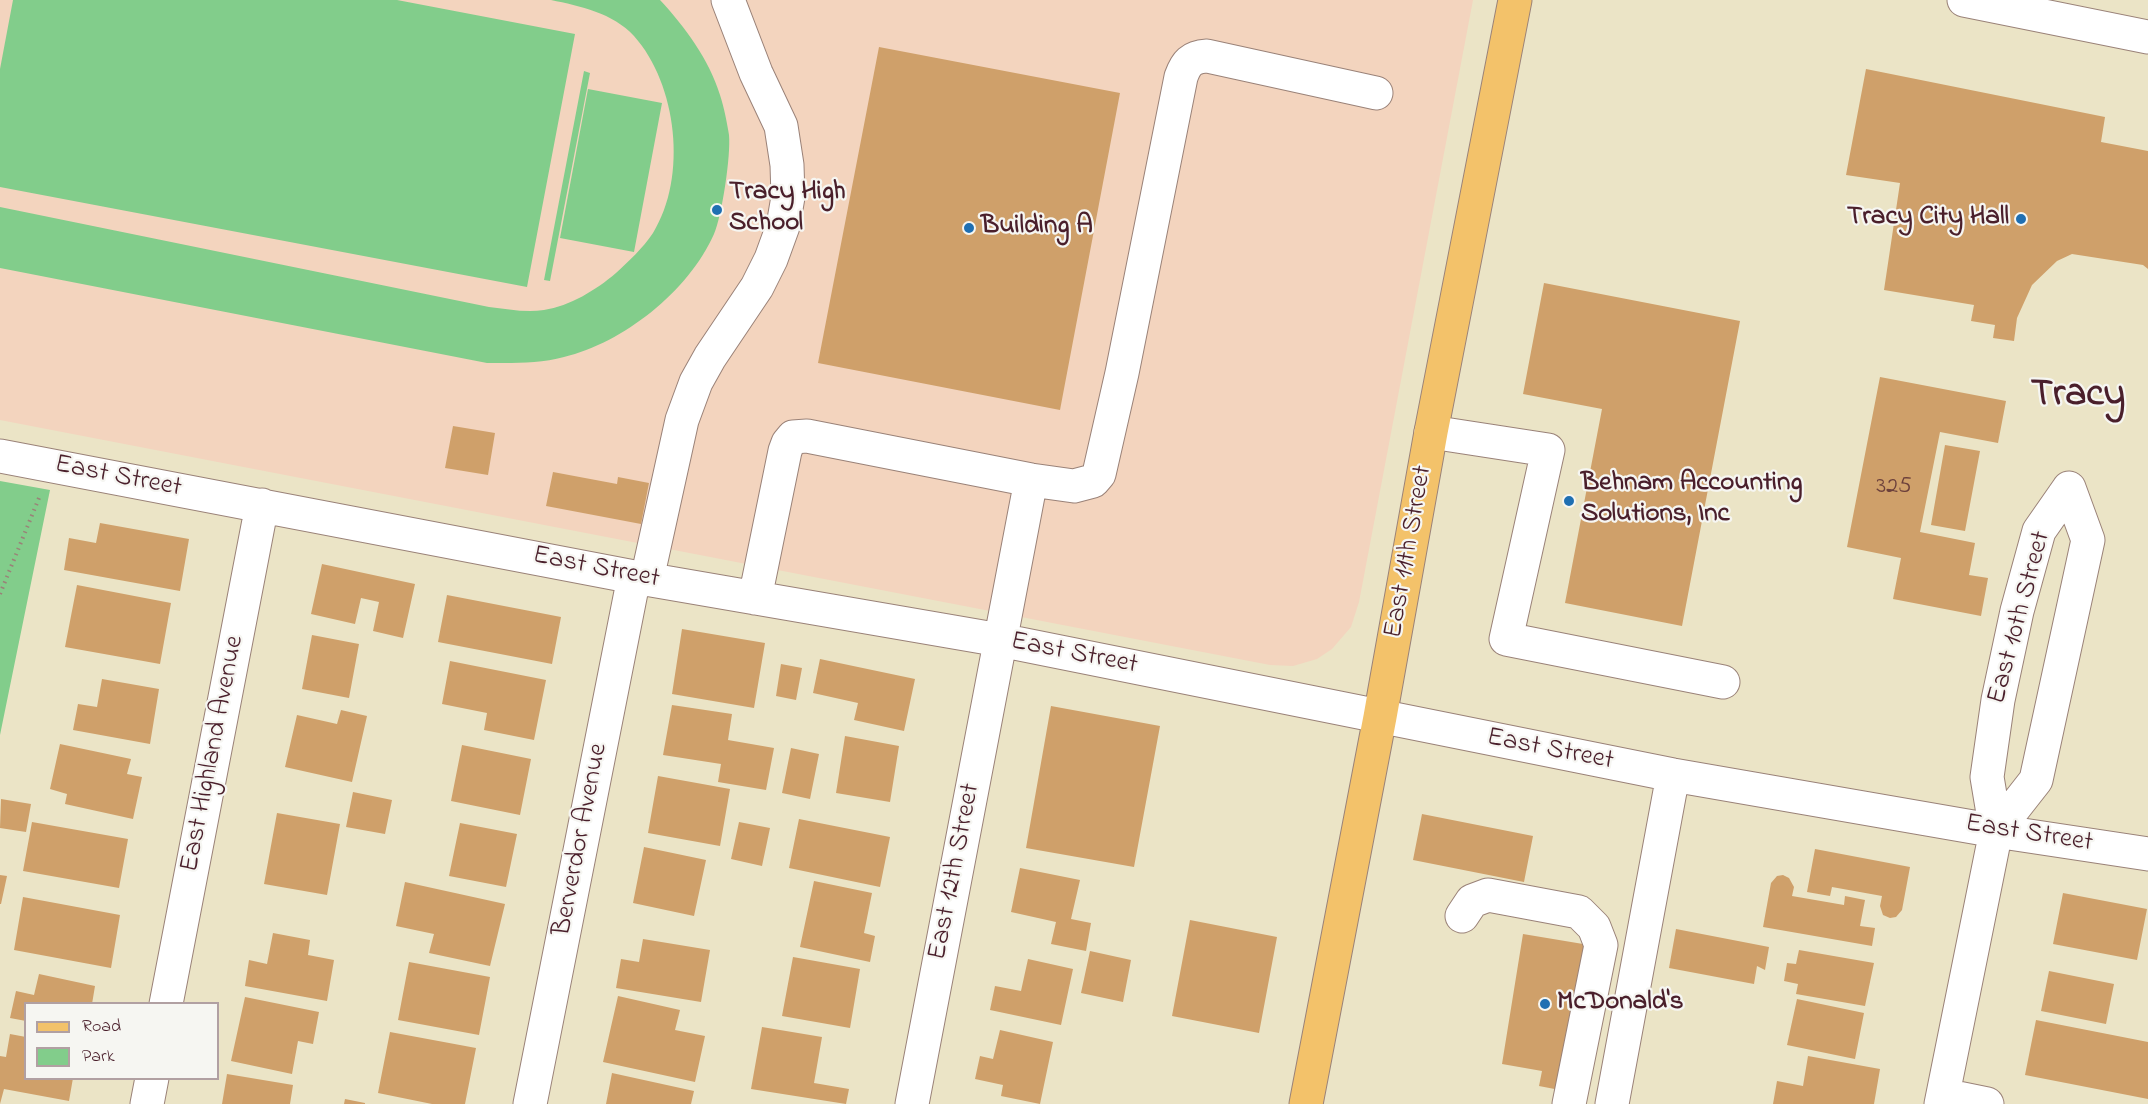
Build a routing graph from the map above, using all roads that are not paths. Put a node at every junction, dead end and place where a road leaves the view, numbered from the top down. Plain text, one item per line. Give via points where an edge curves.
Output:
1 (728, 0) edge
2 (1515, 0) edge
3 (1964, 0) edge
4 (2148, 38) edge
5 (1376, 93) dead end
6 (1431, 432) junction
7 (0, 456) edge
8 (1031, 480) junction
9 (262, 506) junction
10 (640, 578) junction
11 (755, 598) junction
12 (1000, 640) junction
13 (1723, 682) dead end
14 (1380, 717) junction
15 (1673, 775) junction
16 (1996, 831) junction
17 (2148, 854) edge
18 (1462, 916) dead end
19 (166, 1002) edge
20 (152, 1080) edge
21 (1942, 1100) edge
22 (147, 1104) edge
23 (530, 1104) edge
24 (912, 1104) edge
25 (1306, 1104) edge
26 (1569, 1104) edge
27 (1612, 1104) edge
28 (1987, 1104) edge

1 - 10 street, Berverdor Avenue via 781,126 788,197 771,259 696,382 682,420
2 - 6 main road, East 11th Street
3 - 4 street
5 - 8 street via 1207,56 1192,58 1186,64 1103,465 1094,481 1085,484
6 - 13 street via 1548,450 1506,639
6 - 14 main road, East 11th Street
7 - 9 street, East Street
8 - 11 street via 793,436 788,442
8 - 12 street, East 12th Street
9 - 10 street, East Street
9 - 19 street, East Highland Avenue
10 - 11 street, East Street
10 - 23 street, Berverdor Avenue
11 - 12 street, East Street
12 - 14 street, East Street
12 - 24 street, East 12th Street
14 - 15 street, East Street
14 - 25 main road, East 11th Street
15 - 16 street, East Street
15 - 27 street
16 - 16 street, East 10th Street via 2036,780 2088,540 2069,488 2039,531 1998,700 1987,777
16 - 17 street, East Street
16 - 21 street, East 10th Street
18 - 26 street via 1472,901 1488,895 1579,912 1594,927 1601,945
20 - 22 street
21 - 28 street

